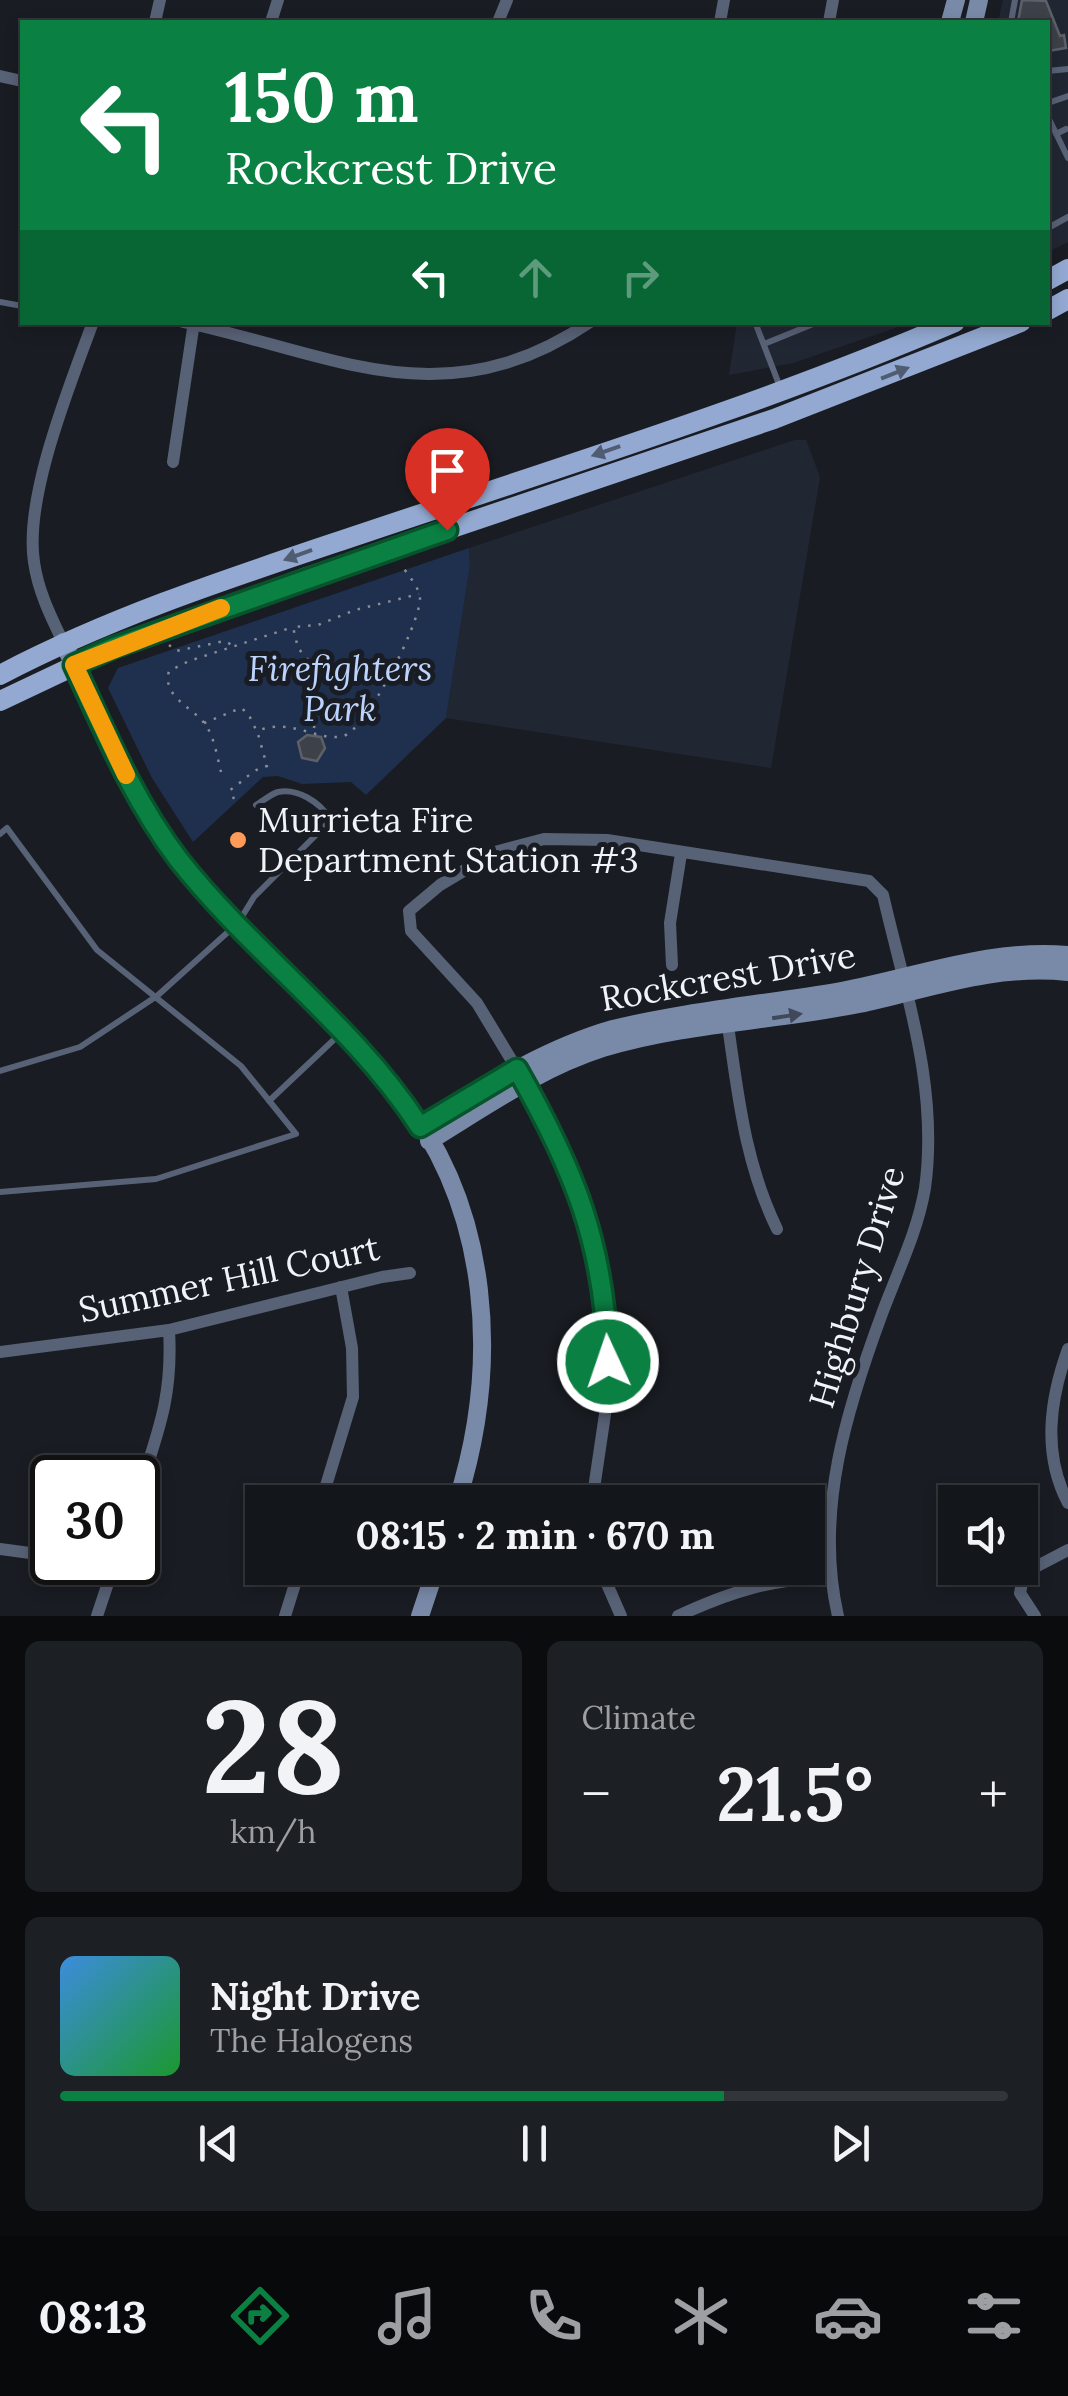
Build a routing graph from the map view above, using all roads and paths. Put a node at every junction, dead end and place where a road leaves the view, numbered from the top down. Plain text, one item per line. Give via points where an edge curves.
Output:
1 (1050, 122) edge
2 (1066, 129) edge
3 (1056, 134) junction
4 (1067, 155) edge
5 (92, 325) edge
6 (190, 325) edge
7 (197, 325) edge
8 (586, 325) edge
9 (756, 325) edge
10 (811, 325) edge
11 (949, 325) edge
12 (1011, 325) edge
13 (764, 344) junction
14 (782, 392) junction
15 (659, 457) junction
16 (173, 462) dead end
17 (402, 566) dead end
18 (420, 593) junction
19 (294, 627) junction
20 (62, 642) junction
21 (169, 645) dead end
22 (236, 648) junction
23 (74, 665) junction
24 (315, 668) dead end
25 (0, 675) edge
26 (320, 690) dead end
27 (0, 701) edge
28 (204, 723) junction
29 (314, 731) junction
30 (258, 734) junction
31 (221, 772) dead end
32 (234, 799) dead end
33 (256, 805) dead end
34 (0, 834) edge
35 (681, 854) junction
36 (238, 923) junction
37 (1068, 955) edge
38 (672, 965) dead end
39 (1068, 972) edge
40 (904, 985) junction
41 (157, 996) junction
42 (727, 1017) junction
43 (342, 1032) junction
44 (0, 1070) edge
45 (521, 1076) junction
46 (269, 1100) junction
47 (425, 1134) junction
48 (0, 1192) edge
49 (777, 1229) dead end
50 (410, 1273) dead end
51 (341, 1287) junction
52 (169, 1330) junction
53 (1068, 1348) edge
54 (0, 1352) edge
55 (150, 1455) edge
56 (326, 1485) edge
57 (461, 1485) edge
58 (595, 1485) edge
59 (1068, 1503) edge
60 (0, 1550) edge
61 (1068, 1550) edge
62 (30, 1553) edge
63 (830, 1576) junction
64 (108, 1585) edge
65 (295, 1585) edge
66 (430, 1585) edge
67 (607, 1585) edge
68 (97, 1616) edge
69 (285, 1616) edge
70 (420, 1616) edge
71 (621, 1616) edge
72 (678, 1616) edge
73 (838, 1616) edge
74 (1034, 1616) edge

1 - 3 lane
2 - 3 lane
3 - 4 lane
5 - 20 street via 54,430 32,539 42,596
6 - 16 street
7 - 8 street via 356,368 440,376 506,365
9 - 13 lane
10 - 13 lane
11 - 14 main road
15 -> 12 main road
13 - 14 lane
14 - 15 main road via 780,402 764,412 671,446
14 -> 20 main road via 305,552
15 - 23 main road
17 - 18 path
18 - 19 path
18 - 29 path via 407,644 369,715 344,736
19 - 22 path
19 - 24 path via 298,648
20 - 23 main road
20 - 25 main road
21 - 22 path via 176,652 224,641
22 - 28 path via 169,671 173,694
23 - 27 main road
23 - 36 main road via 150,820
26 - 29 path
28 - 30 path via 241,708
28 - 31 path
29 - 30 path via 270,726
30 - 32 path via 267,766 230,790
33 - 36 lane via 278,792 296,793 328,818
34 - 41 lane via 7,828 97,950
35 - 38 street via 670,923
35 - 40 street, Highbury Drive via 869,881 882,894
35 - 45 street, Highbury Drive via 574,837 520,843 440,885 409,911 410,931 477,1003
36 - 41 lane
36 - 43 main road
37 - 40 main road, Rockcrest Drive via 982,958
39 - 40 main road, Rockcrest Drive via 995,972
40 - 42 main road, Rockcrest Drive via 844,1007
40 - 63 street, Highbury Drive via 928,1109 924,1192 838,1451
41 - 44 lane via 80,1047
41 - 46 lane via 241,1066
42 - 45 main road, Rockcrest Drive
42 - 49 street via 750,1160
43 - 46 lane
43 - 47 main road
45 - 47 main road, Rockcrest Drive
45 - 58 street via 576,1184 596,1248 608,1394
46 - 48 lane via 296,1134 156,1179
47 - 57 main road via 444,1167 469,1241 484,1333 475,1437
50 - 51 street, Summer Hill Court
51 - 52 street, Summer Hill Court
51 - 56 street via 353,1398
52 - 54 street, Summer Hill Court
52 - 55 street via 168,1398
53 - 59 street via 1054,1388 1050,1438
60 - 62 street
61 - 74 street via 1024,1573 1020,1593
63 - 72 street via 758,1584
63 - 73 street, Highbury Drive
64 - 68 street
65 - 69 street
66 - 70 main road
67 - 71 street

